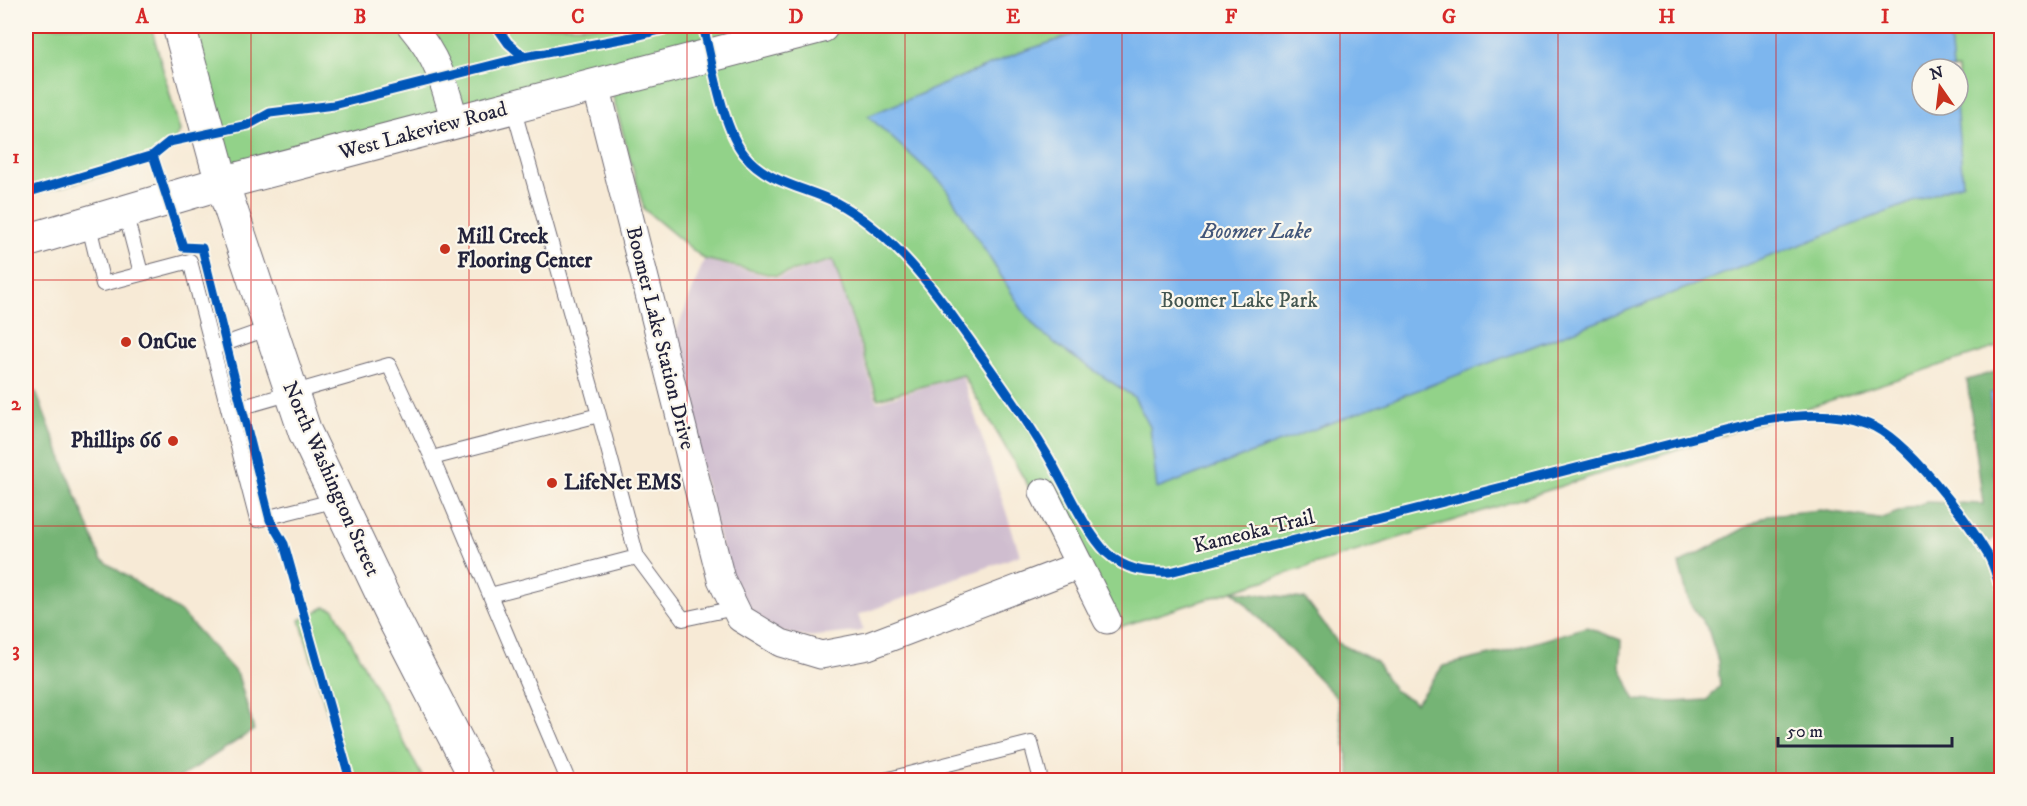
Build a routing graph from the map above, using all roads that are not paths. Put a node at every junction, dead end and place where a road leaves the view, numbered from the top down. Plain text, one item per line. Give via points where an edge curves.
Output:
1 (179, 26) edge
2 (411, 26) edge
3 (822, 26) edge
4 (596, 85) junction
5 (513, 107) junction
6 (455, 122) junction
7 (222, 183) junction
8 (125, 212) junction
9 (88, 222) junction
10 (26, 241) edge
11 (141, 273) junction
12 (270, 328) junction
13 (213, 348) junction
14 (291, 394) junction
15 (229, 411) junction
16 (599, 415) junction
17 (432, 458) junction
18 (1043, 492) dead end
19 (337, 500) junction
20 (637, 557) junction
21 (1080, 565) junction
22 (490, 595) junction
23 (735, 608) junction
24 (1107, 620) dead end
25 (477, 780) edge
26 (568, 780) edge
27 (885, 780) edge
28 (1041, 780) edge

1 - 7 main road, North Washington Street
2 - 6 street via 430,48
3 - 4 main road, West Lakeview Road
4 - 5 main road, West Lakeview Road
4 - 23 street, Boomer Lake Station Drive via 721,579
5 - 6 main road, West Lakeview Road
5 - 16 lane
6 - 7 main road, West Lakeview Road
7 - 8 main road, West Lakeview Road
7 - 12 main road, North Washington Street
8 - 9 main road, West Lakeview Road
8 - 11 lane
9 - 10 main road, West Lakeview Road
9 - 11 lane via 103,284
11 - 13 lane via 190,261
12 - 13 lane
12 - 14 main road, North Washington Street
13 - 15 lane
14 - 15 lane
14 - 17 lane via 389,365
14 - 19 main road, North Washington Street
15 - 19 lane via 257,520
16 - 17 lane
16 - 20 lane
17 - 22 lane
18 - 21 street
19 - 25 main road, North Washington Street
20 - 22 lane
20 - 23 lane via 683,619
21 - 23 street, Boomer Lake Station Drive via 868,646 821,655 781,643 740,618
21 - 24 street
22 - 26 lane
27 - 28 lane via 1031,743

